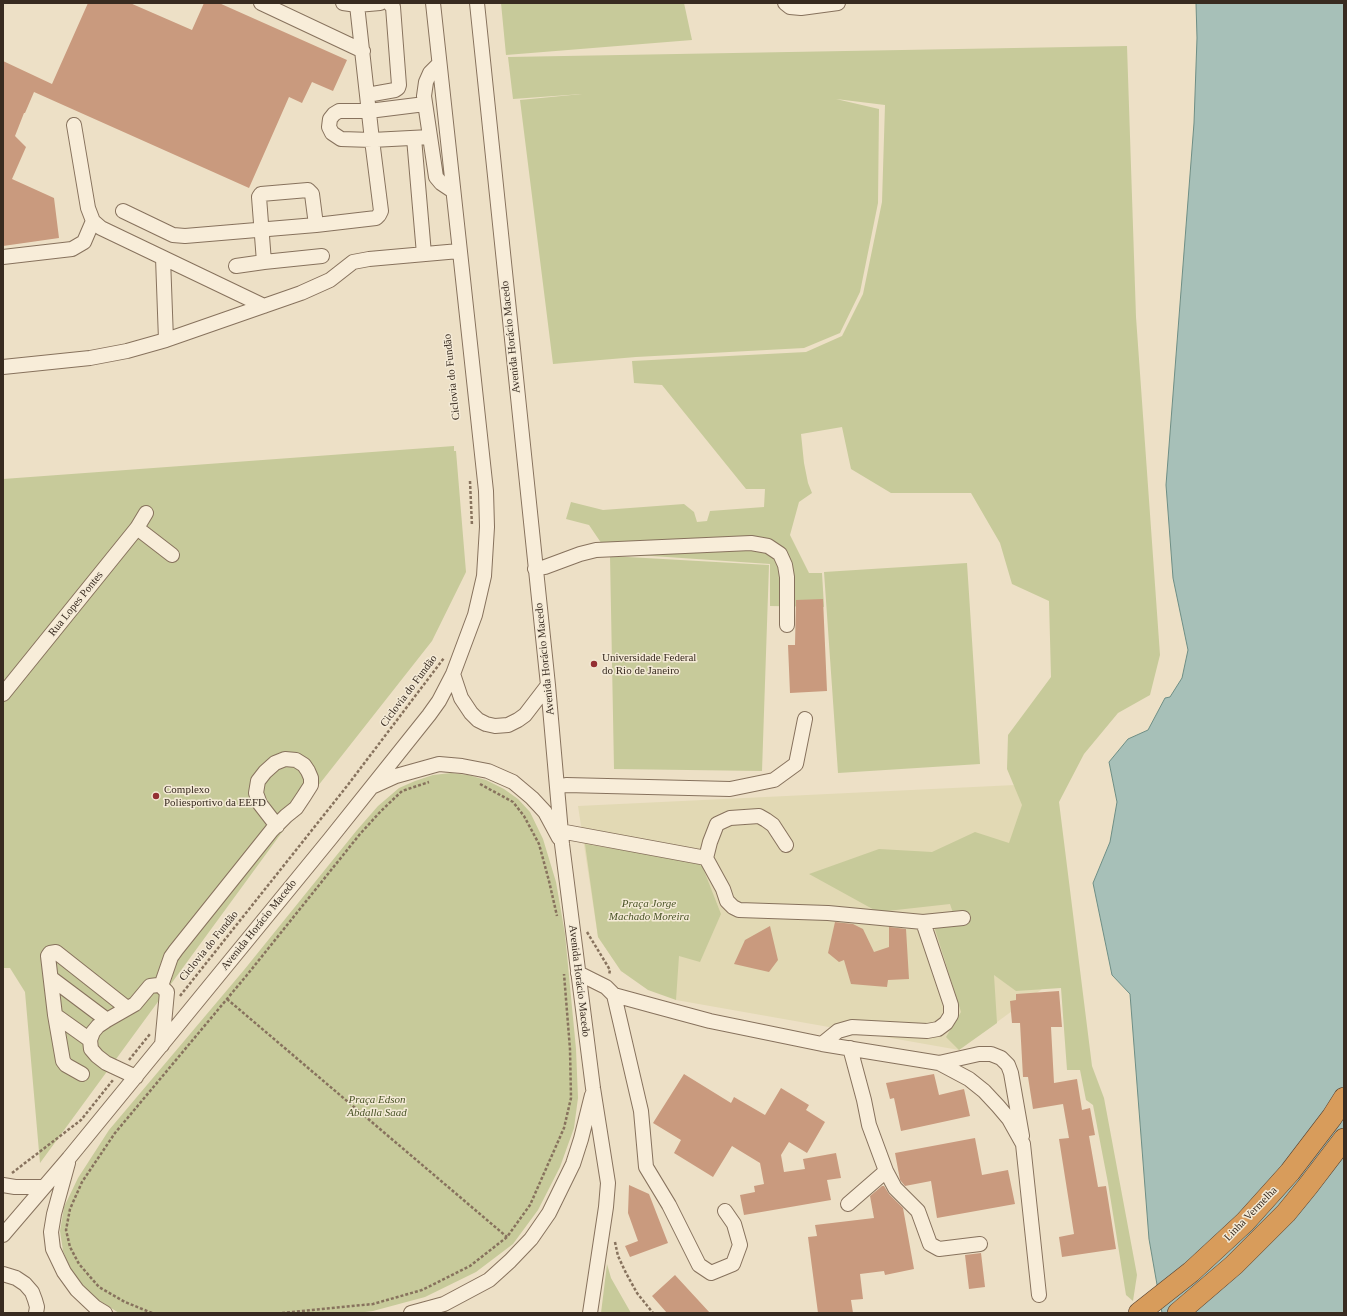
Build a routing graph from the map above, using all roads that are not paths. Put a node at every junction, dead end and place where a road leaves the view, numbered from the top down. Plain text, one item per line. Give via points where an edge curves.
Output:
1 (261, 3) edge
2 (343, 3) edge
3 (380, 3) edge
4 (389, 3) edge
5 (433, 3) edge
6 (477, 3) edge
7 (785, 3) edge
8 (838, 3) edge
9 (357, 5) junction
10 (363, 51) junction
11 (439, 64) junction
12 (367, 95) junction
13 (425, 104) junction
14 (369, 111) junction
15 (74, 125) dead end
16 (430, 137) junction
17 (414, 138) junction
18 (372, 140) junction
19 (453, 191) junction
20 (123, 212) dead end
21 (93, 221) junction
22 (316, 225) junction
23 (261, 230) junction
24 (460, 251) junction
25 (424, 254) junction
26 (322, 256) dead end
27 (3, 257) edge
28 (163, 258) junction
29 (264, 262) junction
30 (236, 266) dead end
31 (264, 306) junction
32 (166, 340) junction
33 (3, 367) edge
34 (146, 513) dead end
35 (137, 528) junction
36 (172, 555) dead end
37 (535, 569) junction
38 (787, 625) dead end
39 (454, 674) junction
40 (548, 685) junction
41 (3, 694) edge
42 (805, 719) dead end
43 (557, 787) junction
44 (371, 788) junction
45 (277, 826) junction
46 (561, 837) junction
47 (786, 845) dead end
48 (706, 858) junction
49 (963, 918) dead end
50 (923, 922) junction
51 (571, 972) junction
52 (51, 978) junction
53 (161, 986) junction
54 (614, 995) junction
55 (127, 1008) junction
56 (55, 1015) junction
57 (107, 1020) junction
58 (90, 1040) junction
59 (822, 1044) junction
60 (162, 1045) junction
61 (850, 1048) junction
62 (939, 1063) junction
63 (82, 1074) dead end
64 (136, 1077) junction
65 (593, 1088) junction
66 (1344, 1098) edge
67 (1344, 1139) edge
68 (1023, 1144) junction
69 (70, 1158) junction
70 (886, 1171) junction
71 (7, 1180) edge
72 (44, 1187) junction
73 (848, 1204) dead end
74 (725, 1211) dead end
75 (3, 1235) edge
76 (980, 1244) dead end
77 (3, 1274) edge
78 (1038, 1295) dead end
79 (36, 1313) edge
80 (105, 1313) edge
81 (411, 1313) edge
82 (590, 1313) edge
83 (1139, 1313) edge
84 (1178, 1313) edge

1 - 10 street
2 - 9 street
3 - 9 street
4 - 12 street via 393,7 399,85 395,90
5 - 11 street, Avenida Horácio Macedo
6 - 37 street, Avenida Horácio Macedo
7 - 8 street via 790,7 801,8
9 - 10 street
10 - 12 street
11 - 13 street via 426,82
11 - 19 street, Avenida Horácio Macedo
12 - 14 street
13 - 14 street
13 - 16 street
14 - 18 street
14 - 18 street via 334,114 329,127 332,133 342,139
15 - 21 street via 88,208
16 - 17 street
16 - 19 street via 436,178
17 - 18 street
17 - 25 street
18 - 22 street via 381,211 379,215 376,218
19 - 24 street, Avenida Horácio Macedo
20 - 23 street via 174,235
21 - 27 street via 84,242 72,249
21 - 28 street via 101,228
22 - 23 street
22 - 23 street via 311,192 308,190 261,194
23 - 29 street
24 - 25 street
24 - 39 street, Avenida Horácio Macedo via 486,491 487,527 481,594
25 - 31 street via 353,262 330,280
26 - 29 street
28 - 31 street
28 - 32 street
29 - 30 street
31 - 32 street
32 - 33 street via 90,358
34 - 35 street, Rua Lopes Pontes
35 - 36 street
35 - 41 street, Rua Lopes Pontes
37 - 38 street via 596,550 750,543 768,546 780,554 785,565
37 - 40 street, Avenida Horácio Macedo
39 - 40 street via 461,698 471,714 478,720 495,726 508,725 526,715
39 - 44 street, Avenida Horácio Macedo via 429,715
40 - 43 street, Avenida Horácio Macedo
42 - 43 street via 796,764 774,780 730,789 566,785
43 - 46 street, Avenida Horácio Macedo
44 - 46 street via 396,776 439,764 488,771 512,782 532,798
44 - 60 street, Avenida Horácio Macedo
45 - 45 street via 296,808 311,785 308,771 296,760 285,759 275,763 258,781 256,793 260,804
45 - 53 street via 176,950
46 - 48 street
46 - 51 street, Avenida Horácio Macedo
47 - 48 street via 773,825 759,816 730,818 717,824
48 - 50 street via 727,901 739,910
49 - 50 street
50 - 59 street via 951,1006 951,1015 946,1023 938,1029 927,1031 852,1027 838,1031
51 - 54 street via 606,987
51 - 65 street, Avenida Horácio Macedo
52 - 55 street via 48,956 56,952
52 - 56 street
52 - 57 street
53 - 55 street via 150,986 135,1004
53 - 60 street via 167,992
54 - 59 street via 710,1021
54 - 74 street via 641,1111 646,1167 700,1265 711,1273 733,1264 740,1245 734,1224
55 - 57 street
56 - 58 street
56 - 63 street via 63,1062
57 - 58 street via 98,1026
58 - 64 street via 91,1049 97,1056
59 - 61 street
60 - 64 street, Avenida Horácio Macedo
61 - 62 street
61 - 70 street via 869,1125
62 - 68 street via 956,1070 984,1091 1008,1119
62 - 68 street via 979,1054 991,1054 1001,1058 1011,1073
64 - 69 street, Avenida Horácio Macedo
65 - 81 street via 573,1164 549,1212 531,1239 489,1280 444,1304
65 - 82 street, Avenida Horácio Macedo via 608,1183
66 - 83 highway, Linha Vermelha via 1290,1172 1245,1222 1191,1272
67 - 84 highway via 1286,1213 1234,1265
68 - 78 street
69 - 72 street, Avenida Horácio Macedo
69 - 80 street via 54,1214 51,1232 53,1249 64,1272 78,1290
70 - 73 street
70 - 76 street via 895,1188 918,1211 930,1244 938,1249
71 - 72 street via 15,1187
72 - 75 street, Avenida Horácio Macedo
77 - 79 street via 16,1278 32,1292 37,1307

